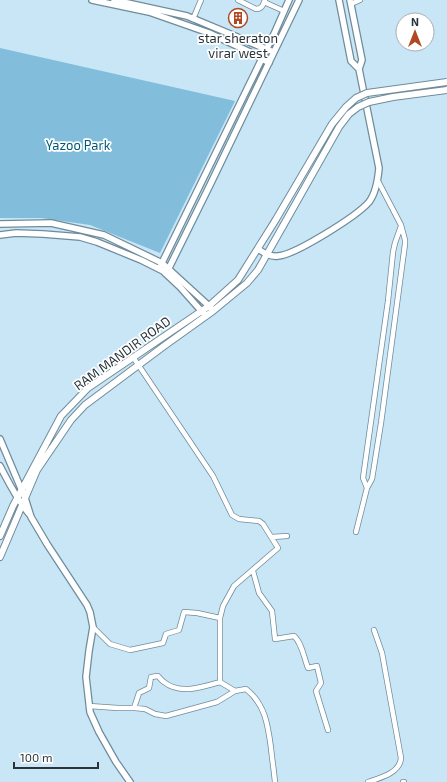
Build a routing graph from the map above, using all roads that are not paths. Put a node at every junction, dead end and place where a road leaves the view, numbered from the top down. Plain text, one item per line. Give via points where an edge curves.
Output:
1 (92, 0) edge
2 (114, 0) edge
3 (201, 0) edge
4 (238, 0) edge
5 (289, 0) edge
6 (299, 0) edge
7 (339, 0) edge
8 (360, 0) edge
9 (264, 1) edge
10 (351, 2) edge
11 (284, 11) junction
12 (193, 19) junction
13 (266, 49) junction
14 (274, 52) junction
15 (261, 58) junction
16 (269, 63) junction
17 (358, 69) junction
18 (447, 82) edge
19 (447, 90) edge
20 (378, 181) junction
21 (0, 224) edge
22 (401, 225) junction
23 (0, 235) edge
24 (258, 249) junction
25 (266, 255) junction
26 (162, 263) junction
27 (159, 269) junction
28 (167, 271) junction
29 (211, 309) junction
30 (202, 311) junction
31 (206, 316) junction
32 (133, 357) junction
33 (139, 365) junction
34 (377, 377) junction
35 (386, 378) junction
36 (0, 439) edge
37 (0, 466) edge
38 (366, 488) junction
39 (22, 490) junction
40 (17, 498) junction
41 (25, 498) junction
42 (22, 506) junction
43 (31, 517) junction
44 (356, 532) dead end
45 (0, 536) edge
46 (287, 536) dead end
47 (272, 537) junction
48 (0, 557) edge
49 (253, 570) junction
50 (220, 618) junction
51 (94, 627) junction
52 (374, 630) dead end
53 (220, 682) junction
54 (235, 691) junction
55 (89, 706) junction
56 (134, 708) junction
57 (328, 730) dead end
58 (130, 782) edge
59 (275, 782) edge
60 (368, 782) edge

1 - 15 street via 150,12 209,33
2 - 12 street
3 - 12 street
4 - 9 street via 256,9 261,8
5 - 11 street
6 - 14 street
7 - 17 street via 351,61
8 - 10 street
9 - 11 street
10 - 17 street via 362,60
11 - 13 street
12 - 13 street
13 - 14 street
13 - 15 street
14 - 16 street
15 - 16 street
15 - 26 street
16 - 28 street
17 - 20 street via 379,168
18 - 24 main road, RAM MANDIR ROAD, bridge via 367,93 356,98 332,124
19 - 25 main road, bridge via 369,102 349,114 339,127
20 - 22 street
20 - 25 street via 370,201 341,224 289,254
21 - 26 street via 51,223 104,235
22 - 34 street via 394,243
22 - 35 street via 405,244
23 - 27 street via 16,233 80,237
24 - 25 street
24 - 29 main road, RAM MANDIR ROAD via 238,280
25 - 29 main road via 247,283
26 - 27 street
26 - 28 street
27 - 28 street
28 - 29 street
28 - 30 street
29 - 30 main road, RAM MANDIR ROAD
29 - 31 main road
30 - 31 street
30 - 32 main road, RAM MANDIR ROAD
31 - 33 main road
32 - 33 street
32 - 39 main road, RAM MANDIR ROAD via 88,388 61,416
33 - 41 main road via 84,405 71,420 37,470
33 - 47 street via 213,476 232,515 239,519 259,521
34 - 35 street
34 - 38 street via 363,478
35 - 38 street via 372,479
36 - 39 street
37 - 40 street
38 - 44 street
39 - 40 main road, RAM MANDIR ROAD
39 - 41 street
40 - 42 street
40 - 45 main road, RAM MANDIR ROAD
41 - 42 main road
41 - 43 street
42 - 43 street
42 - 48 main road
43 - 51 street via 88,605
46 - 47 street
47 - 49 street via 278,548
49 - 50 street via 234,586
49 - 57 street via 259,593 272,610 275,639 294,636 308,668 317,666 320,683 316,691
50 - 51 street via 184,612 179,630 166,634 163,643 130,650 110,644
50 - 53 street
51 - 55 street via 88,651 86,678
52 - 60 street via 382,653 401,762 384,777
53 - 54 street
53 - 56 street via 195,689 175,688 158,676 151,677 149,688 139,693
54 - 56 street via 217,702 166,716
54 - 59 street via 246,689 263,709 268,724
55 - 56 street
55 - 58 street via 99,732

